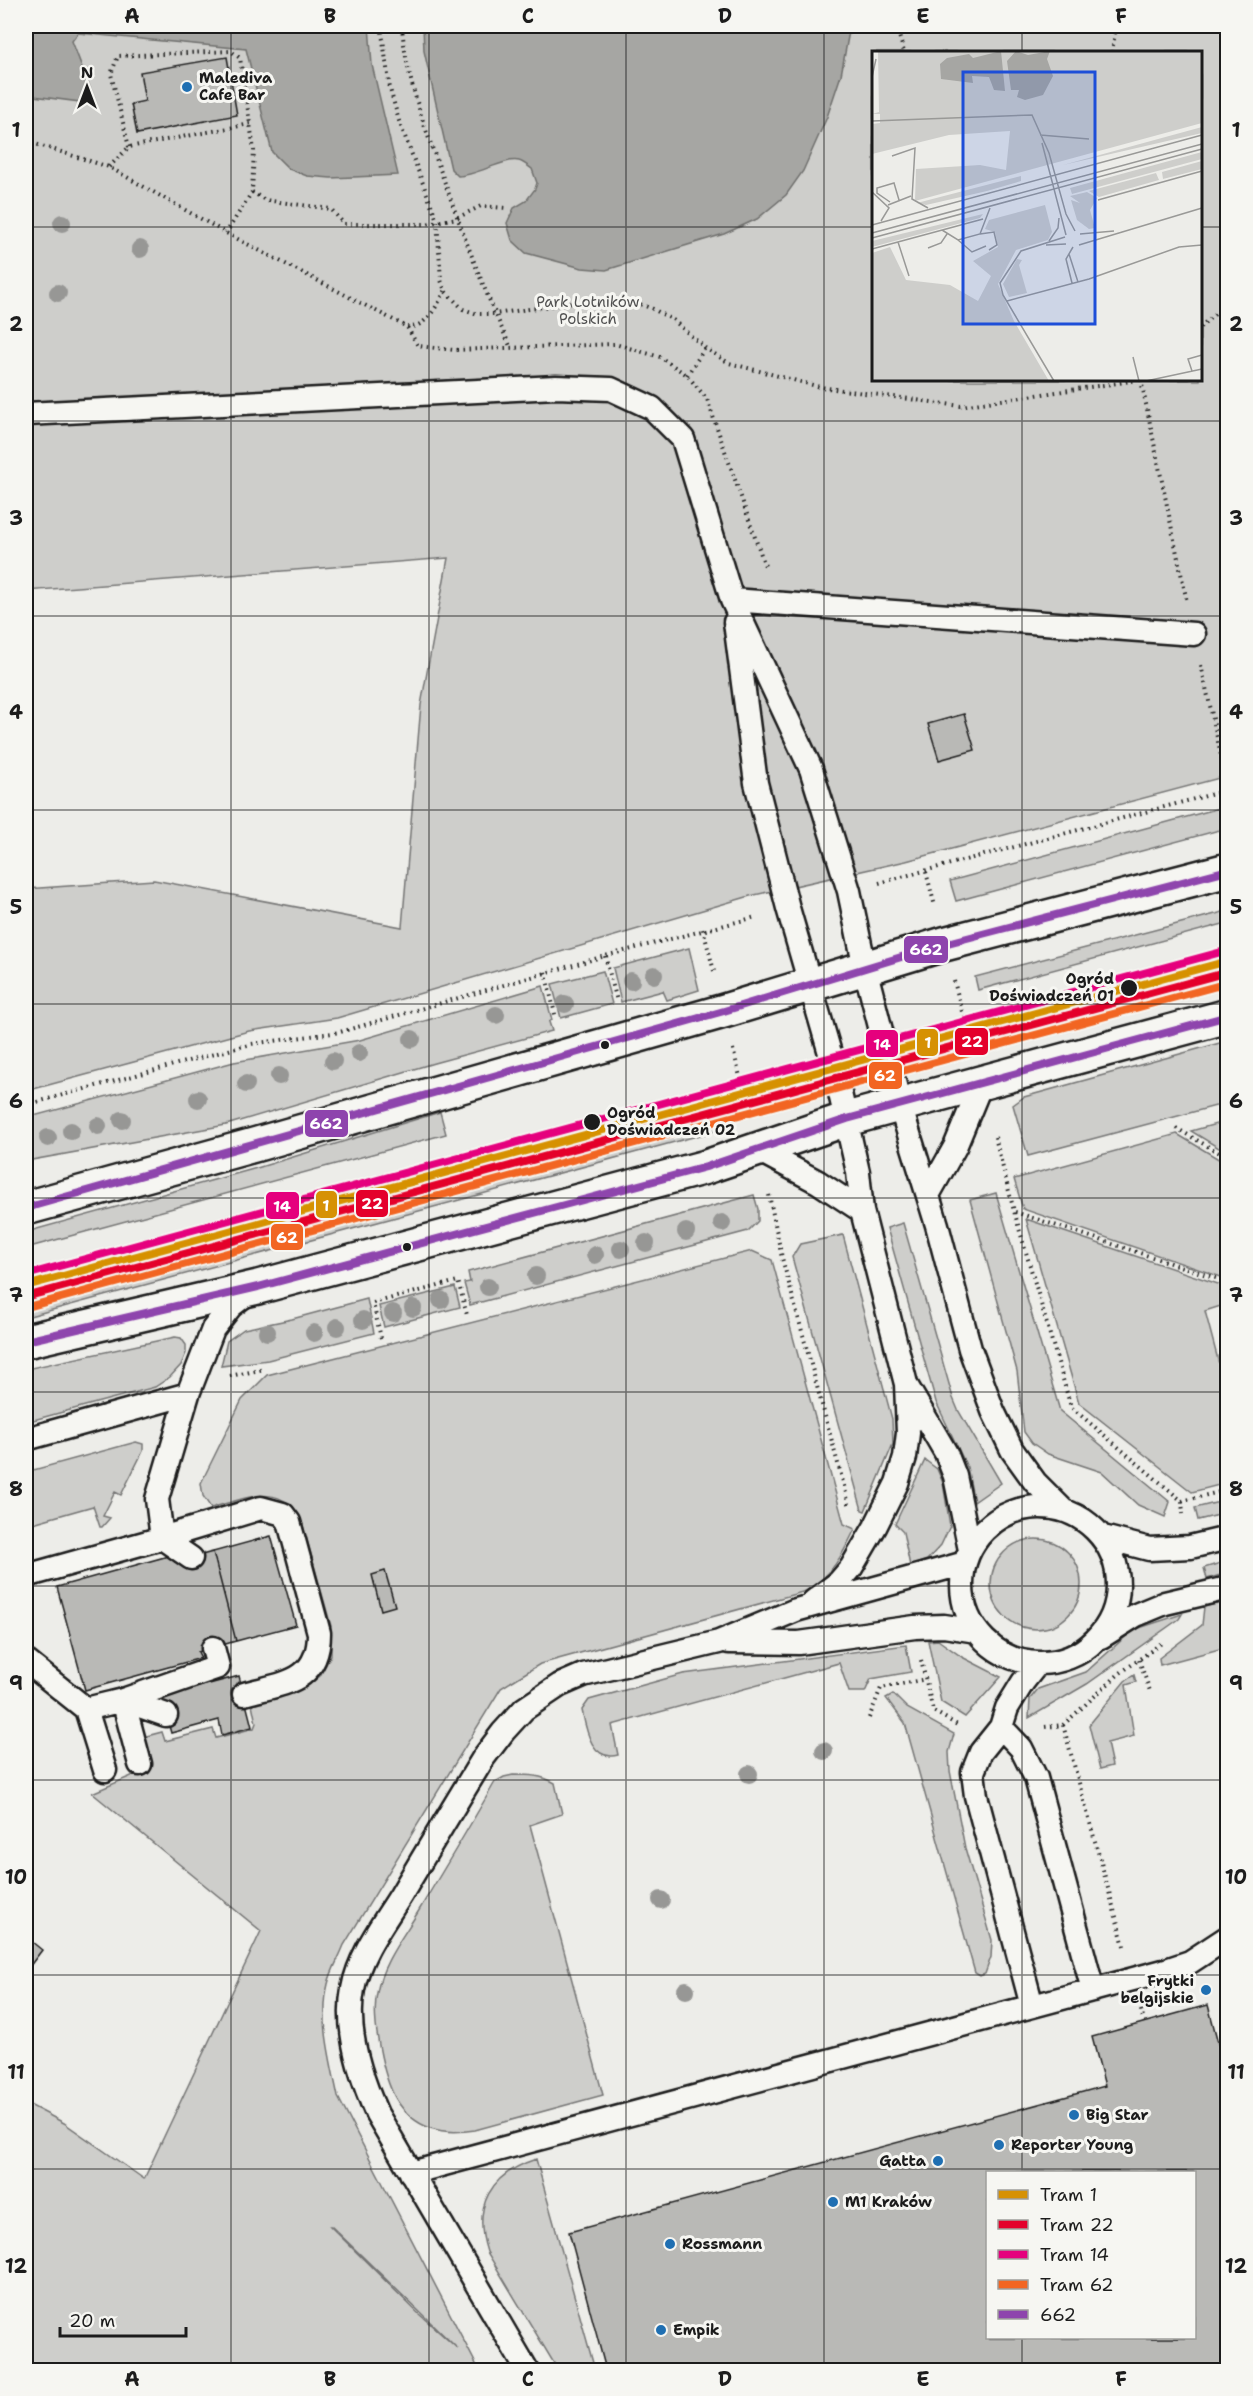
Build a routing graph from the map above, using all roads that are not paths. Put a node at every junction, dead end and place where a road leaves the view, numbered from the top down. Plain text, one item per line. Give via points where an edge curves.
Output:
1 (26, 414) edge
2 (732, 600) junction
3 (1194, 634) road end
4 (1227, 870) edge
5 (865, 968) junction
6 (812, 985) junction
7 (1227, 1016) edge
8 (981, 1084) junction
9 (900, 1105) junction
10 (847, 1119) junction
11 (758, 1150) junction
12 (927, 1195) junction
13 (26, 1208) edge
14 (862, 1211) junction
15 (258, 1287) junction
16 (26, 1341) edge
17 (906, 1384) junction
18 (188, 1394) junction
19 (26, 1439) edge
20 (1063, 1510) junction
21 (1103, 1537) junction
22 (162, 1538) junction
23 (1227, 1538) edge
24 (968, 1556) junction
25 (191, 1558) dead end
26 (26, 1576) edge
27 (1227, 1588) edge
28 (796, 1610) junction
29 (977, 1631) junction
30 (1098, 1639) junction
31 (719, 1642) junction
32 (213, 1648) dead end
33 (26, 1661) edge
34 (1038, 1663) junction
35 (244, 1694) dead end
36 (123, 1700) junction
37 (86, 1709) junction
38 (166, 1716) dead end
39 (1001, 1727) junction
40 (140, 1764) dead end
41 (105, 1770) dead end
42 (1227, 1937) edge
43 (1093, 1990) junction
44 (1032, 2006) junction
45 (411, 2173) junction
46 (528, 2370) edge

1 - 2 lane via 555,387 611,389 652,408 683,439
2 - 3 lane
2 - 5 lane via 811,769 849,891
2 - 6 lane via 756,783
4 - 5 main road
5 - 6 main road
5 - 9 lane
6 - 10 lane
6 - 13 main road
7 - 8 main road
8 - 9 main road
8 - 12 lane via 955,1147
9 - 10 main road
9 - 12 lane
10 - 11 main road
10 - 14 lane
11 - 14 lane
11 - 15 main road
12 - 20 lane via 970,1350 993,1411 1012,1450 1035,1482
14 - 17 lane
15 - 16 main road
15 - 18 lane via 239,1298 213,1329
17 - 24 lane via 955,1476
17 - 28 lane via 908,1433 897,1483 851,1568 822,1596
18 - 19 lane
18 - 22 lane via 158,1499
20 - 21 lane via 1087,1522
20 - 24 lane via 1036,1506 1008,1513 987,1528
21 - 23 lane via 1149,1549 1190,1548
21 - 30 lane via 1114,1557 1119,1584 1116,1607
22 - 25 lane
22 - 26 lane
22 - 35 lane via 261,1508 283,1514 289,1522 319,1633 319,1646 310,1669 301,1677
24 - 28 lane
24 - 29 lane via 963,1599
27 - 30 lane via 1165,1603 1136,1615
28 - 31 lane
29 - 31 lane via 915,1627 799,1643
29 - 34 lane via 1003,1653
30 - 34 lane via 1073,1656
31 - 45 lane via 583,1675 524,1709 484,1757 366,1952 351,1999 356,2049 377,2114
32 - 36 lane via 218,1667
33 - 37 lane
34 - 39 lane via 1007,1708
36 - 37 lane
36 - 38 lane
36 - 40 lane
37 - 41 lane
39 - 43 lane via 1021,1748 1036,1778
39 - 44 lane via 981,1752 973,1772
42 - 43 lane via 1190,1962
43 - 44 lane
44 - 45 lane
45 - 46 lane

